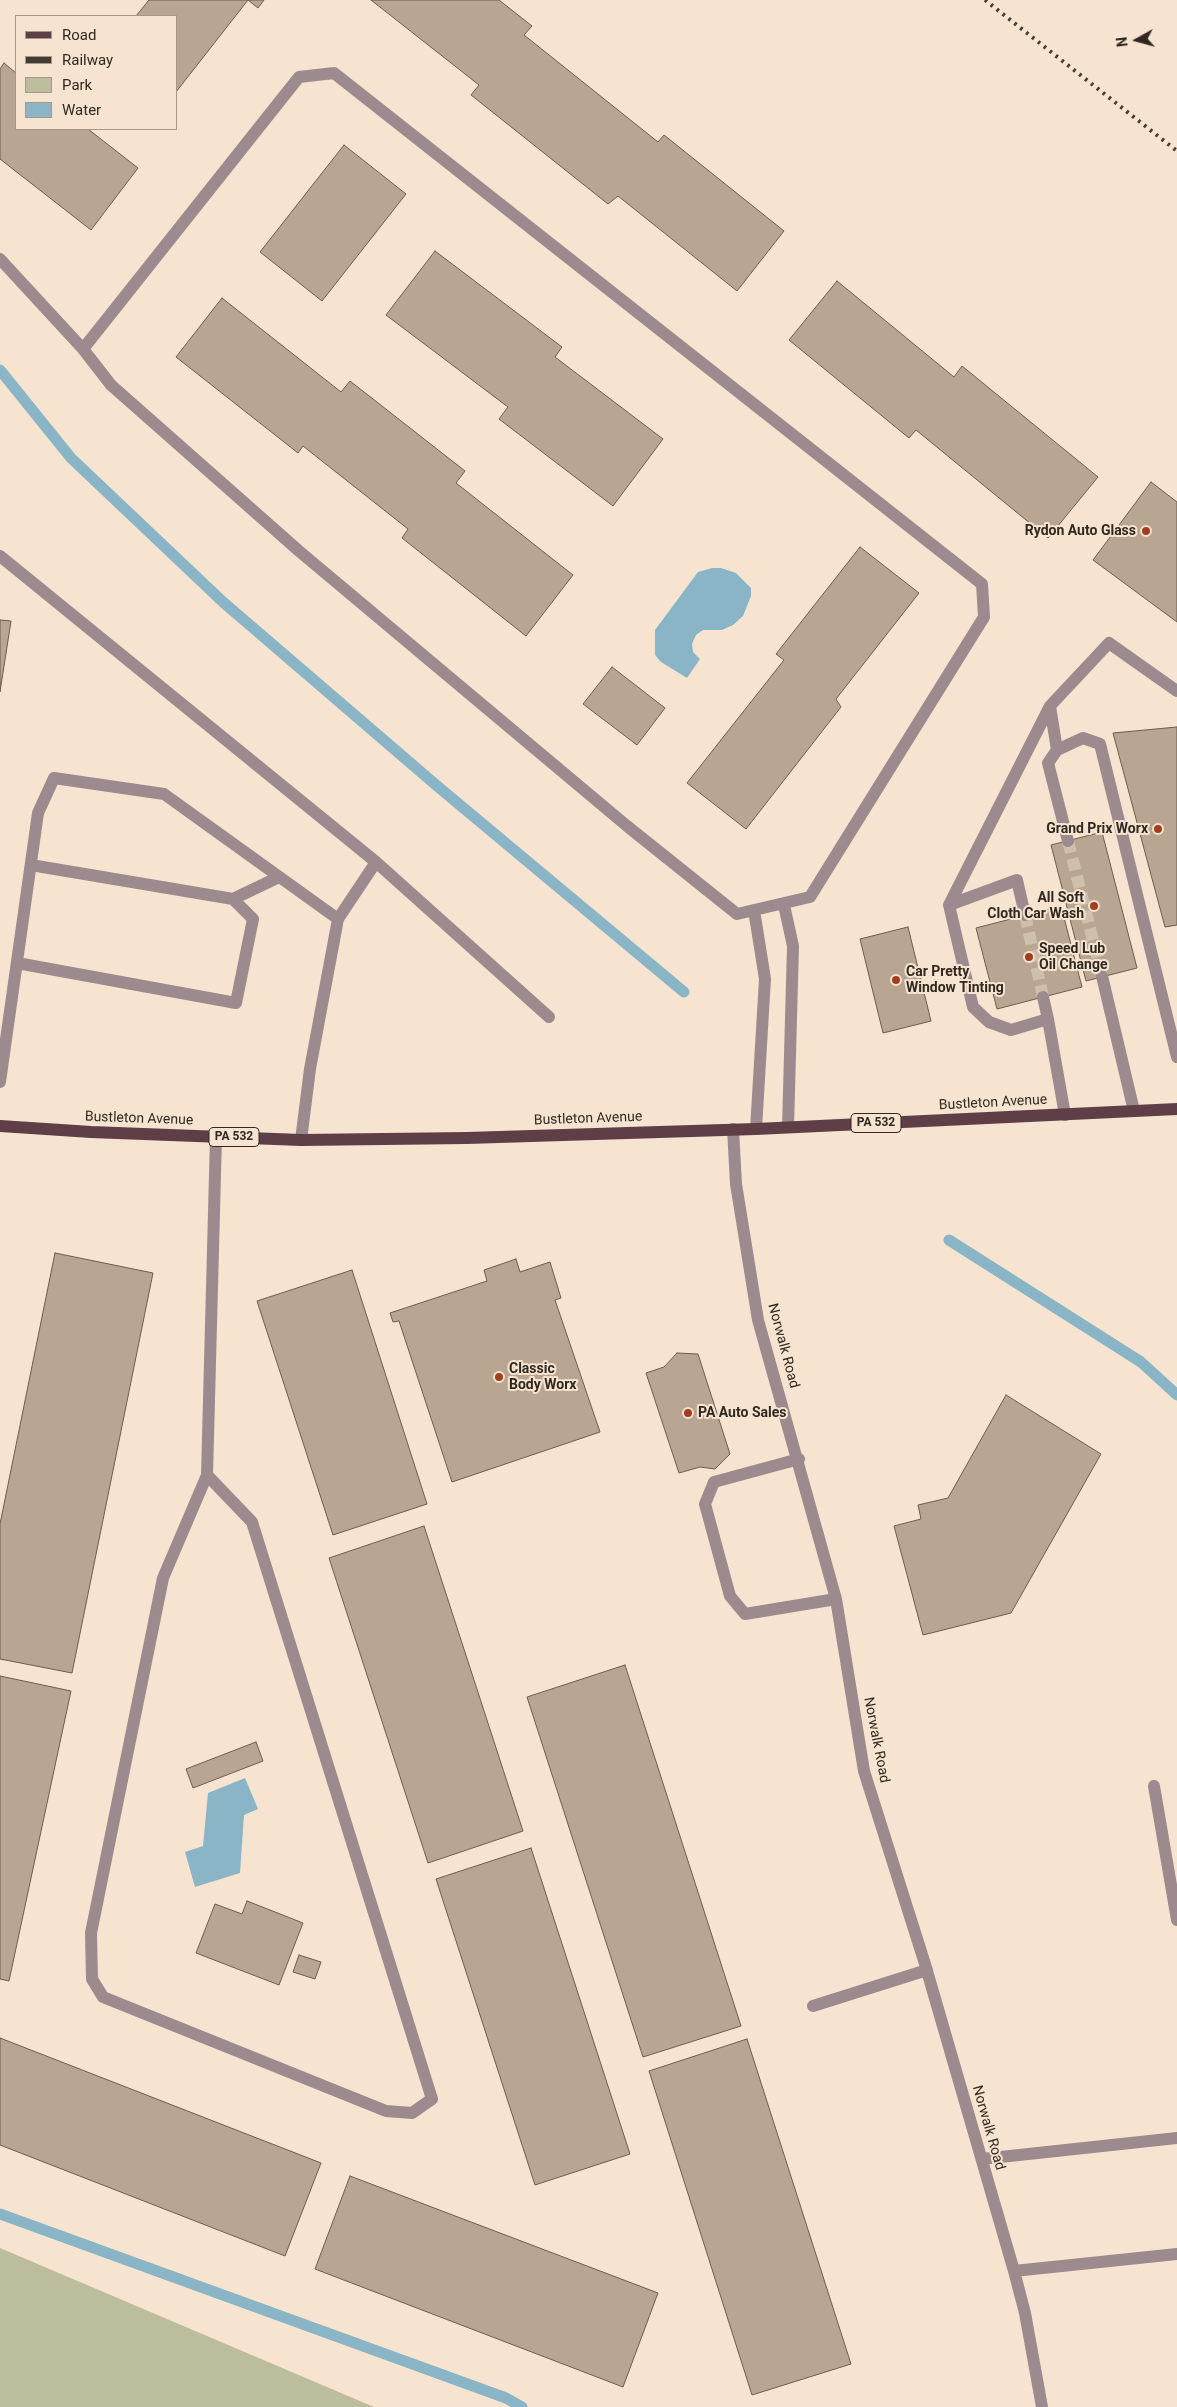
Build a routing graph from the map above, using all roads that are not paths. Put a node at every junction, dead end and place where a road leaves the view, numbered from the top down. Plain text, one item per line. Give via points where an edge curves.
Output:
1 (0, 259) edge
2 (83, 349) junction
3 (0, 556) edge
4 (1177, 691) edge
5 (1050, 706) junction
6 (1056, 750) junction
7 (1068, 841) tunnel mouth
8 (376, 862) junction
9 (31, 865) junction
10 (279, 877) junction
11 (233, 899) junction
12 (784, 904) junction
13 (948, 904) junction
14 (754, 910) junction
15 (1025, 915) tunnel mouth
16 (338, 919) junction
17 (17, 963) junction
18 (1102, 976) tunnel mouth
19 (1043, 997) tunnel mouth
20 (549, 1017) dead end
21 (1048, 1019) junction
22 (1177, 1058) edge
23 (0, 1082) edge
24 (1177, 1109) edge
25 (1134, 1111) junction
26 (1065, 1115) junction
27 (0, 1126) edge
28 (788, 1127) junction
29 (756, 1129) junction
30 (732, 1130) junction
31 (216, 1137) junction
32 (301, 1140) junction
33 (799, 1459) junction
34 (207, 1475) junction
35 (836, 1599) junction
36 (1154, 1786) dead end
37 (1177, 1920) edge
38 (927, 1970) junction
39 (813, 2006) dead end
40 (1177, 2138) edge
41 (982, 2159) junction
42 (1177, 2254) edge
43 (1014, 2271) junction
44 (1042, 2407) edge

1 - 2 street
2 - 12 street via 299,77 334,73 982,584 984,617 968,644 810,898
2 - 14 street via 111,385 299,551 619,820 737,914
3 - 8 street
4 - 5 street via 1109,643
5 - 6 street
5 - 13 street
6 - 7 street via 1048,763
6 - 22 street via 1083,738 1100,744
8 - 16 street
8 - 20 street
9 - 10 street via 38,813 54,778 164,794
9 - 11 street
9 - 17 street
10 - 11 street
10 - 16 street
11 - 17 street via 253,919 236,1003
12 - 14 street
12 - 28 street via 793,946
13 - 15 street via 1017,880
13 - 21 street via 973,1007 989,1022 1011,1030
14 - 29 street via 765,979
16 - 32 street via 310,1069
17 - 23 street
18 - 25 street
19 - 21 street
21 - 26 street
24 - 25 main road, Bustleton Avenue / PA 532
25 - 26 main road, Bustleton Avenue / PA 532
26 - 28 main road, Bustleton Avenue / PA 532
27 - 31 main road, Bustleton Avenue / PA 532
28 - 29 main road, Bustleton Avenue / PA 532
29 - 30 main road, Bustleton Avenue / PA 532
30 - 32 main road, Bustleton Avenue / PA 532
30 - 33 street, Norwalk Road via 736,1184 758,1320
31 - 32 main road, Bustleton Avenue / PA 532
31 - 34 street
33 - 35 street, Norwalk Road
33 - 35 street via 714,1482 705,1504 730,1596 745,1614
34 - 34 street via 163,1578 91,1933 92,1979 103,1997 386,2111 412,2113 432,2099 252,1522
35 - 38 street, Norwalk Road via 864,1771
36 - 37 street
38 - 39 street
38 - 41 street, Norwalk Road
40 - 41 street
41 - 43 street, Norwalk Road
42 - 43 street
43 - 44 street, Norwalk Road

